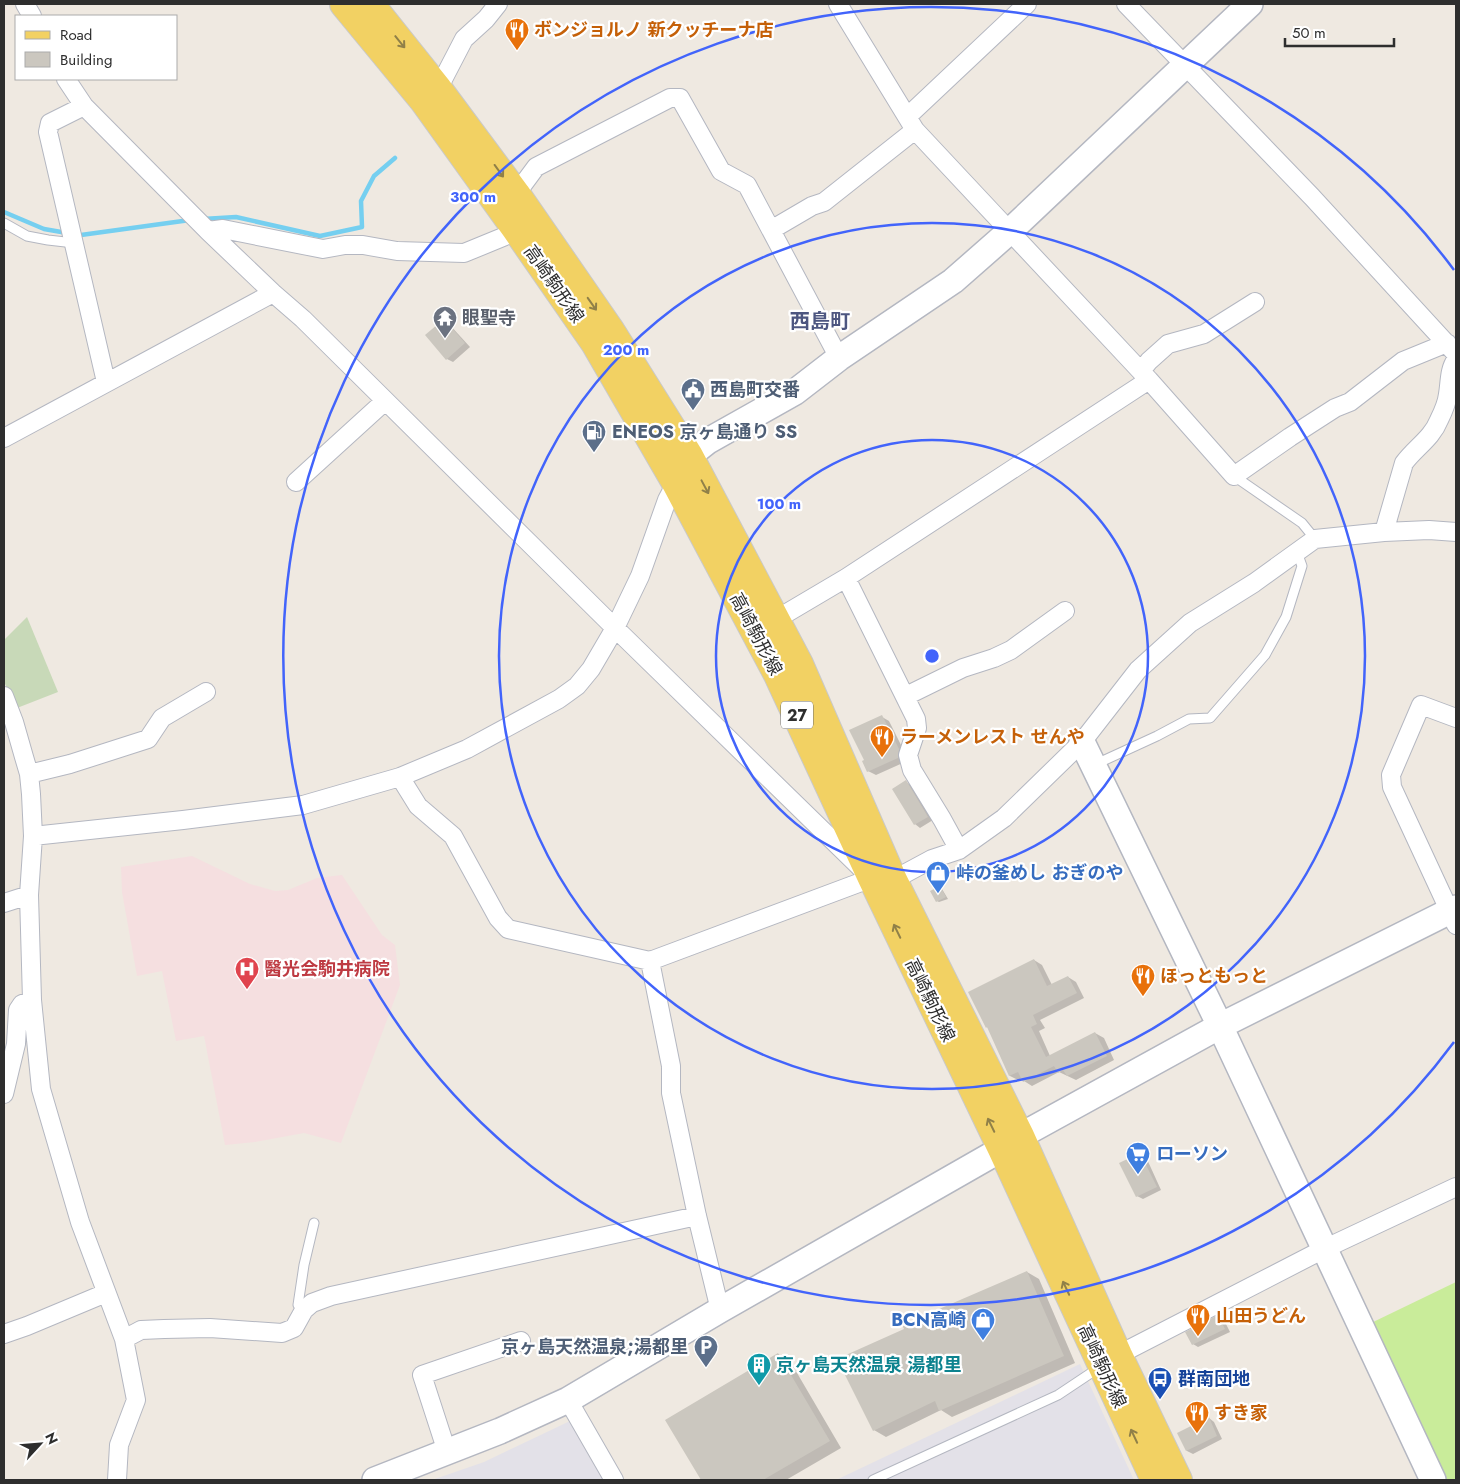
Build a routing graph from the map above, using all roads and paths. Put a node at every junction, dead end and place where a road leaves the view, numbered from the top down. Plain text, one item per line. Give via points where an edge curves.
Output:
1 (344, 4) edge
2 (370, 4) edge
3 (498, 4) edge
4 (838, 4) edge
5 (1027, 4) edge
6 (1126, 4) edge
7 (1250, 4) edge
8 (1185, 65) junction
9 (67, 80) edge
10 (438, 89) junction
11 (84, 106) junction
12 (911, 124) junction
13 (516, 194) junction
14 (4, 222) edge
15 (516, 229) junction
16 (771, 230) junction
17 (208, 231) junction
18 (1010, 231) junction
19 (74, 243) junction
20 (272, 293) junction
21 (1255, 302) dead end
22 (1452, 349) edge
23 (839, 358) junction
24 (1456, 360) edge
25 (1145, 375) junction
26 (106, 382) junction
27 (1453, 388) edge
28 (386, 401) junction
29 (4, 438) edge
30 (689, 456) junction
31 (1234, 476) junction
32 (296, 482) dead end
33 (676, 483) junction
34 (1384, 532) junction
35 (1456, 532) edge
36 (1315, 539) junction
37 (1297, 552) junction
38 (846, 578) junction
39 (1064, 611) dead end
40 (775, 620) junction
41 (615, 628) junction
42 (206, 692) dead end
43 (4, 696) edge
44 (906, 696) junction
45 (1456, 718) edge
46 (1082, 742) junction
47 (1094, 764) junction
48 (29, 774) junction
49 (400, 777) junction
50 (33, 836) junction
51 (959, 850) junction
52 (882, 879) junction
53 (29, 896) junction
54 (4, 903) edge
55 (1454, 914) edge
56 (650, 961) junction
57 (32, 1000) junction
58 (1220, 1026) junction
59 (4, 1094) edge
60 (1011, 1143) junction
61 (1456, 1187) edge
62 (697, 1216) junction
63 (314, 1223) dead end
64 (1324, 1249) junction
65 (106, 1293) junction
66 (304, 1310) junction
67 (720, 1310) junction
68 (4, 1334) edge
69 (124, 1338) junction
70 (521, 1341) dead end
71 (1110, 1360) junction
72 (568, 1400) junction
73 (447, 1452) junction
74 (410, 1474) edge
75 (117, 1480) edge
76 (375, 1480) edge
77 (614, 1480) edge
78 (873, 1480) edge
79 (1155, 1480) edge
80 (1178, 1480) edge
81 (1433, 1480) edge

1 - 15 main road, 高崎駒形線 / 27 via 424,101
2 -> 10 main road, 高崎駒形線 / 27
3 - 10 street via 464,39
4 - 12 street
5 - 12 street
6 - 8 street
7 - 8 street
8 - 18 street
8 - 22 street
9 - 11 street
10 -> 13 main road, 高崎駒形線 / 27
11 - 17 street
11 - 19 street via 50,123 48,132
12 - 16 street via 824,202
12 - 18 street
13 - 16 street via 536,167 670,98 680,98 720,171 746,184
13 -> 30 main road, 高崎駒形線 / 27 via 610,330
14 - 19 lane via 26,236
15 - 17 street via 464,253 397,251 363,245 323,249 222,229
15 - 33 main road, 高崎駒形線 / 27 via 595,343
16 - 23 street
17 - 20 street
18 - 23 street via 953,280
18 - 25 street
19 - 26 street
20 - 26 street
20 - 28 street
21 - 25 street via 1204,334 1168,344
22 - 31 street via 1404,362 1350,402 1335,408
23 - 30 street via 795,392 708,441
24 - 27 street via 1452,366
25 - 31 street
25 - 38 street
26 - 29 street
27 - 34 street via 1431,435 1404,463
28 - 32 street
28 - 41 street
30 - 33 street
30 -> 40 main road, 高崎駒形線 / 27
31 - 36 lane via 1302,523
33 - 41 street via 640,576
33 - 52 main road, 高崎駒形線 / 27
34 - 35 street
34 - 36 street
36 - 37 street
37 - 46 street via 1190,623 1138,670
37 - 47 lane via 1302,566 1286,617 1264,655 1210,718 1189,720
38 - 40 street
38 - 44 street
39 - 44 street via 1011,650 963,668
40 - 52 main road, 高崎駒形線 / 27 via 799,664
41 - 49 street via 591,669 565,695 467,749
41 - 52 street
42 - 48 street via 162,718 148,739
43 - 48 street
44 - 51 street via 917,728 908,755 912,770
45 - 55 street via 1420,705 1391,775 1392,788
46 - 47 street
46 - 51 street via 1004,818
47 - 58 street
48 - 50 street
49 - 50 street via 303,805
49 - 56 street via 418,806 453,836 498,918 508,929
50 - 53 street
51 - 52 street
52 - 56 street
52 - 60 main road, 高崎駒形線 / 27
53 - 54 street
53 - 57 street
55 - 58 street
56 - 62 street via 671,1066 671,1093
57 - 59 street via 22,1004 18,1010 16,1044
57 - 65 street via 41,1088 80,1222
58 - 60 street
58 - 64 street
60 - 67 street
60 - 71 main road, 高崎駒形線 / 27
61 - 64 street
62 - 66 street via 331,1296 312,1303
62 - 67 street
63 - 66 lane via 298,1305
64 - 71 street
64 - 81 street
65 - 68 street
65 - 69 street
66 - 69 street via 294,1328 282,1333 210,1328 164,1329 141,1330
67 - 72 street
69 - 75 street via 136,1400 119,1445
70 - 73 street via 422,1375
71 - 78 lane via 1058,1395
79 -> 71 main road, 高崎駒形線 / 27
71 - 80 main road, 高崎駒形線 / 27
72 - 73 street
72 - 77 street
73 - 74 street
74 - 76 street

